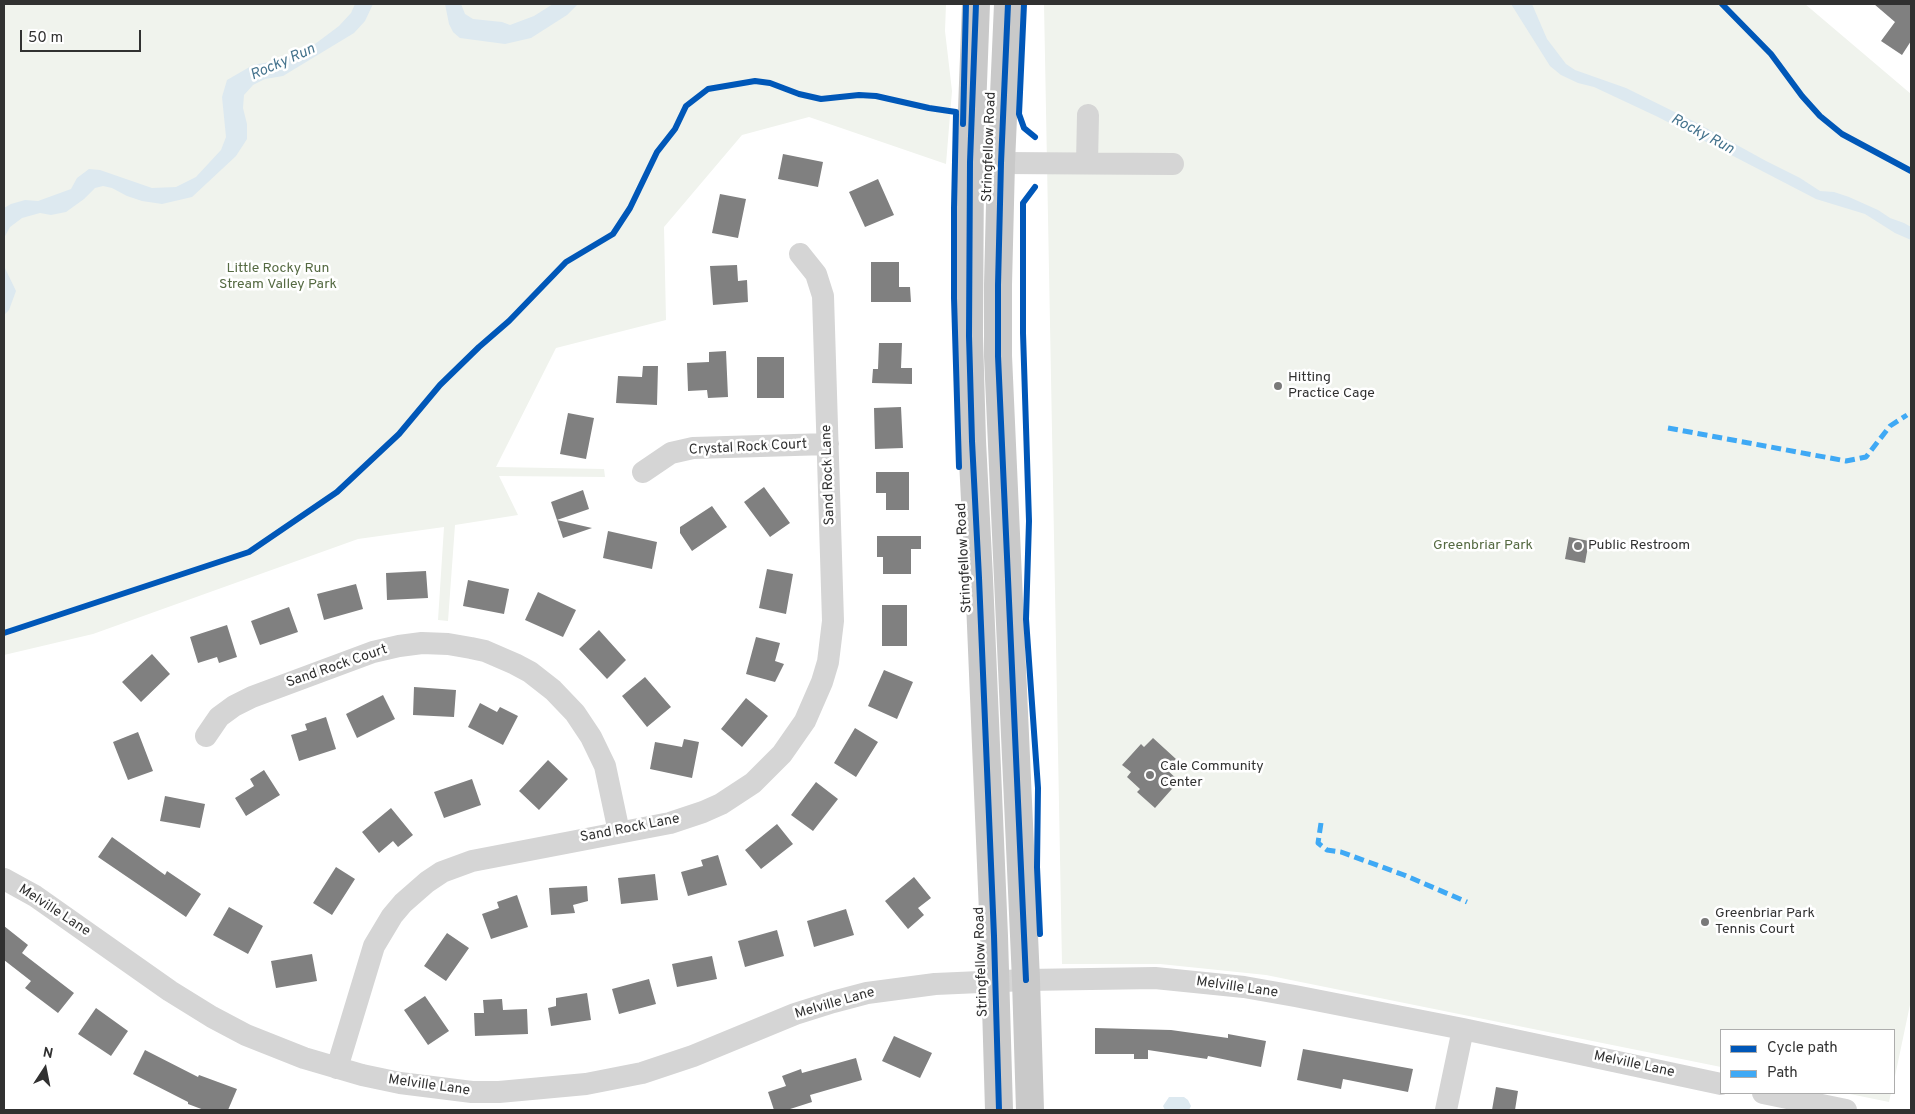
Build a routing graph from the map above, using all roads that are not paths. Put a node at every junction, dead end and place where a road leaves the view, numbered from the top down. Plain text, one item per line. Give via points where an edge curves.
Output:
1 (976, 4) edge
2 (1008, 4) edge
3 (1088, 115) dead end
4 (1001, 163) junction
5 (1087, 163) junction
6 (1173, 164) dead end
7 (800, 254) dead end
8 (828, 444) junction
9 (643, 472) dead end
10 (206, 736) dead end
11 (619, 832) junction
12 (4, 879) edge
13 (1026, 980) junction
14 (995, 981) junction
15 (1463, 1029) junction
16 (337, 1068) junction
17 (1720, 1084) edge
18 (1768, 1094) edge
19 (499, 1101) edge
20 (999, 1110) edge
21 (1030, 1110) edge
22 (1446, 1110) edge
23 (1846, 1110) edge

1 - 14 main road, Stringfellow Road via 969,336
2 - 4 main road, Stringfellow Road
3 - 5 street
4 - 5 street
4 - 13 main road, Stringfellow Road via 998,356
5 - 6 street
7 - 8 street, Sand Rock Lane via 816,274 823,296
8 - 9 street, Crystal Rock Court via 693,448 671,453
8 - 11 street, Sand Rock Lane via 832,633 822,682 805,721 768,769 721,804 670,823
10 - 11 street, Sand Rock Court via 219,717 234,706 373,652 422,643 485,651 530,672 575,713 591,737 604,766
11 - 16 street, Sand Rock Lane via 472,861 442,872 416,890 392,916 374,946
12 - 16 street, Melville Lane via 35,896 212,1017 286,1052
13 - 14 street, Melville Lane
13 - 15 street, Melville Lane via 1154,978 1199,982 1295,996
13 - 21 main road, Stringfellow Road
14 - 19 street, Melville Lane via 935,984 833,1002 693,1056 642,1072
14 - 20 main road, Stringfellow Road
15 - 17 street, Melville Lane
15 - 22 street
16 - 19 street, Melville Lane via 400,1083 472,1092
18 - 23 street

